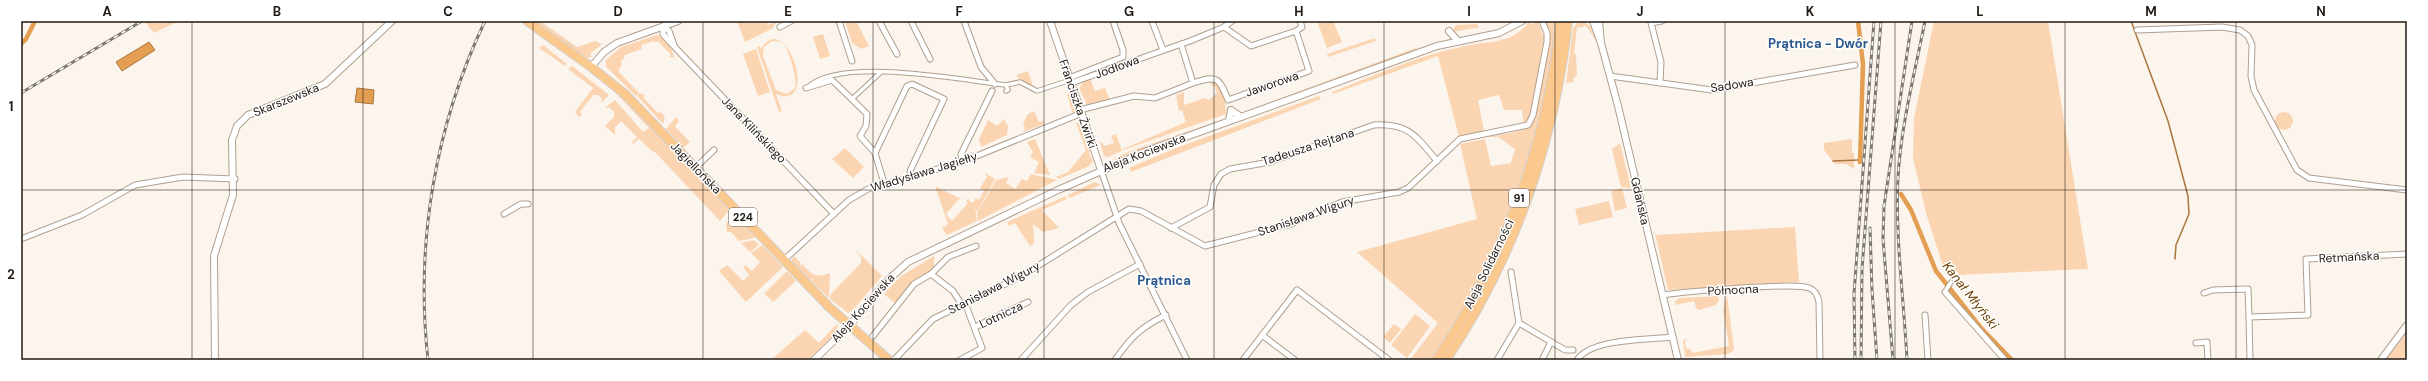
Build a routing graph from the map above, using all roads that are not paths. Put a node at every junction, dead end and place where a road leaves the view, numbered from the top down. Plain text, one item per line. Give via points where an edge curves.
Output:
1 (392, 21) edge
2 (527, 21) edge
3 (678, 21) edge
4 (791, 21) edge
5 (839, 21) edge
6 (879, 21) edge
7 (911, 21) edge
8 (964, 21) edge
9 (1050, 21) edge
10 (1113, 21) edge
11 (1152, 21) edge
12 (1232, 21) edge
13 (1300, 21) edge
14 (1567, 21) edge
15 (1593, 21) edge
16 (1599, 21) edge
17 (1662, 21) edge
18 (1519, 22) edge
19 (1542, 22) edge
20 (663, 26) junction
21 (780, 27) dead end
22 (1224, 27) junction
23 (2137, 30) dead end
24 (1296, 31) junction
25 (1449, 31) dead end
26 (1457, 40) junction
27 (1601, 43) junction
28 (1181, 44) junction
29 (1163, 50) junction
30 (897, 54) dead end
31 (930, 59) dead end
32 (852, 61) dead end
33 (1855, 65) dead end
34 (592, 67) junction
35 (880, 73) junction
36 (1610, 76) junction
37 (1070, 80) junction
38 (1193, 83) junction
39 (1660, 83) junction
40 (995, 84) junction
41 (1006, 85) junction
42 (806, 88) joint
43 (992, 91) dead end
44 (1006, 91) dead end
45 (852, 99) junction
46 (1228, 100) junction
47 (1231, 110) junction
48 (1081, 112) junction
49 (1241, 117) junction
50 (1229, 121) junction
51 (714, 150) dead end
52 (875, 153) junction
53 (1437, 161) junction
54 (962, 162) junction
55 (695, 168) junction
56 (1101, 170) junction
57 (911, 176) junction
58 (235, 179) junction
59 (884, 183) junction
60 (2407, 190) edge
61 (528, 204) dead end
62 (504, 214) dead end
63 (834, 214) junction
64 (1117, 216) junction
65 (1171, 228) junction
66 (21, 239) edge
67 (976, 246) dead end
68 (2407, 254) edge
69 (784, 260) junction
70 (1140, 264) junction
71 (1512, 272) dead end
72 (931, 274) junction
73 (1951, 282) dead end
74 (1946, 291) joint
75 (2204, 293) dead end
76 (1663, 295) junction
77 (1028, 302) dead end
78 (963, 304) junction
79 (1166, 315) junction
80 (1925, 315) dead end
81 (2249, 317) junction
82 (1519, 323) junction
83 (2407, 325) edge
84 (849, 326) junction
85 (975, 327) junction
86 (1262, 335) junction
87 (873, 336) dead end
88 (1673, 337) junction
89 (1551, 342) junction
90 (2196, 343) dead end
91 (1574, 350) dead end
92 (215, 360) edge
93 (814, 360) edge
94 (889, 360) edge
95 (894, 360) edge
96 (960, 360) edge
97 (1021, 360) edge
98 (1115, 360) edge
99 (1187, 360) edge
100 (1243, 360) edge
101 (1295, 360) edge
102 (1389, 360) edge
103 (1436, 360) edge
104 (1446, 360) edge
105 (1497, 360) edge
106 (1542, 360) edge
107 (1577, 360) edge
108 (1678, 360) edge
109 (1820, 360) edge
110 (1928, 360) edge
111 (2005, 360) edge
112 (2208, 360) edge
113 (2250, 360) edge
114 (2381, 360) edge

1 - 58 street, Skarszewska via 325,84 259,110 241,120 232,140
2 - 34 main road, Jagiellońska / 224
3 - 20 street
4 - 21 street
5 - 32 street
6 - 30 street
7 - 31 street
8 - 40 street via 981,67
9 - 37 street, Franciszka Żwirki
10 - 37 street, Jodłowa via 1123,57
11 - 29 street
12 - 22 street, Jodłowa
13 - 24 street via 1302,27
14 - 103 main road, Aleja Solidarności / 91 via 1524,186 1484,278
14 - 104 main road, Aleja Solidarności / 91 via 1555,100 1527,200 1491,282
15 - 27 street, Gdańska
16 - 27 street, Gdańska
17 - 39 street via 1651,24 1660,62
18 - 26 street, Aleja Kociewska via 1499,33
19 - 53 street, Stanisława Wigury via 1547,33 1546,42 1530,123 1460,139
20 - 34 street via 611,46
20 - 63 street, Jana Kilińskiego via 669,31 674,45
22 - 24 street via 1251,46
22 - 28 street, Jodłowa
23 - 60 street via 2222,27 2240,30 2248,36 2252,45 2250,76 2254,90 2298,170 2309,178
24 - 46 street, Jaworowa via 1309,71
25 - 26 street
26 - 49 street, Aleja Kociewska
27 - 36 street, Gdańska
28 - 29 street, Jodłowa
28 - 38 street
29 - 37 street, Jodłowa
33 - 39 street, Sadowa via 1712,90
34 - 55 main road, Jagiellońska / 224 via 625,94
35 - 40 street via 900,72
35 - 42 street via 837,74 819,79
35 - 45 street
36 - 39 street, Sadowa
36 - 76 street, Gdańska
37 - 41 street via 1037,91 1020,82
37 - 48 street, Franciszka Żwirki
38 - 46 street via 1210,77 1216,79 1221,82
38 - 48 street via 1155,98 1134,96
40 - 41 street
41 - 44 street
42 - 45 street via 832,80
43 - 54 street via 961,154
45 - 52 street via 868,117 860,136
46 - 47 street
47 - 49 street
47 - 50 street
48 - 54 street, Władysława Jagiełły
48 - 56 street, Franciszka Żwirki
49 - 50 street, Aleja Kociewska
50 - 56 street, Aleja Kociewska
51 - 55 street
52 - 57 street via 907,86 912,84 944,98 910,171
52 - 59 street
53 - 65 street, Stanisława Wigury via 1408,188 1399,192 1342,202 1291,224 1250,235 1203,246
53 - 65 street, Tadeusza Rejtana via 1406,128 1391,124 1374,125 1270,162 1230,169 1221,174 1214,185 1210,207
54 - 57 street, Władysława Jagiełły
55 - 69 main road, Jagiellońska / 224
56 - 64 street, Franciszka Żwirki
56 - 84 street, Aleja Kociewska via 908,262 886,282
57 - 59 street, Władysława Jagiełły
58 - 66 street via 183,177 135,185 82,215
58 - 92 street, Skarszewska via 231,204 214,256
59 - 63 street, Władysława Jagiełły via 857,195
61 - 62 street via 521,204
63 - 69 street, Władysława Jagiełły
64 - 65 street, Stanisława Wigury via 1129,209 1136,209
64 - 70 street, Franciszka Żwirki
64 - 78 street, Stanisława Wigury via 1032,270
67 - 72 street via 946,259
68 - 81 street, Retmańska via 2306,259 2308,315
69 - 84 main road, Jagiellońska / 224
70 - 79 street, Franciszka Żwirki
70 - 97 street via 1088,292 1071,305
71 - 82 street
72 - 78 street, Lotnicza via 953,291
72 - 87 street via 912,286
73 - 74 street
74 - 111 street
75 - 81 street via 2213,290 2248,289
76 - 88 street, Gdańska
76 - 109 street, Północna via 1803,287 1813,291 1818,299
77 - 85 street, Lotnicza
78 - 85 street, Lotnicza
78 - 95 street, Stanisława Wigury via 933,319
79 - 98 street via 1148,324 1129,340
79 - 99 street, Franciszka Żwirki
80 - 110 street
81 - 113 street
82 - 89 street
82 - 105 street
83 - 114 street
84 - 93 street, Aleja Kociewska
84 - 94 main road, Jagiellońska / 224
85 - 96 street, Lotnicza via 981,350
86 - 100 street
86 - 101 street
86 - 102 street via 1297,290
88 - 107 street via 1599,346 1585,352
88 - 108 street, Gdańska
89 - 91 street via 1567,351
89 - 106 street
90 - 112 street via 2207,342

